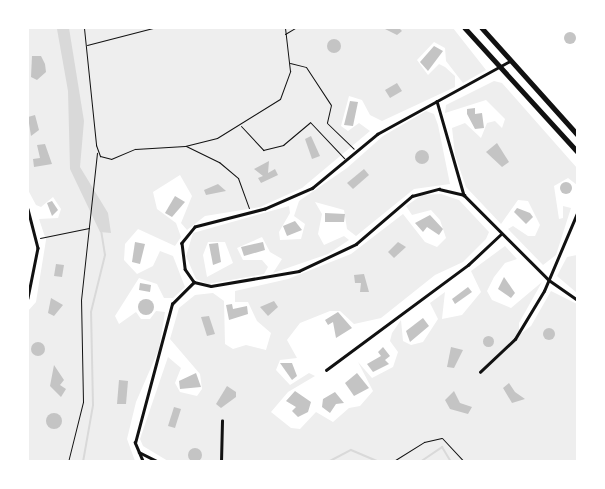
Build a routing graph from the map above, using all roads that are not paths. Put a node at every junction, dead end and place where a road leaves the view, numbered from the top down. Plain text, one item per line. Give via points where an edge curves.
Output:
1 (465, 28) edge
2 (482, 28) edge
3 (511, 61) junction
4 (501, 67) junction
5 (437, 101) junction
6 (578, 135) edge
7 (578, 152) edge
8 (464, 195) junction
9 (28, 209) edge
10 (578, 211) edge
11 (500, 235) junction
12 (549, 280) junction
13 (194, 282) junction
14 (28, 298) edge
15 (578, 300) edge
16 (326, 370) dead end
17 (480, 372) dead end
18 (222, 420) dead end
19 (138, 451) junction
20 (144, 462) edge
21 (159, 462) edge
22 (221, 462) edge

1 - 4 highway
2 - 3 highway
3 - 4 street
3 - 6 highway
4 - 5 street
4 - 7 highway
5 - 8 street
5 - 13 street via 378,134 313,188 250,214 207,220 188,235 182,258
8 - 11 street
8 - 13 street via 439,188 412,196 356,244 314,266 211,286
9 - 14 street via 37,239 37,271
10 - 12 street
11 - 12 street
11 - 16 street via 468,266
12 - 15 street
12 - 17 street via 515,339
13 - 19 street via 172,304 139,427
18 - 22 street
19 - 20 street
19 - 21 street

